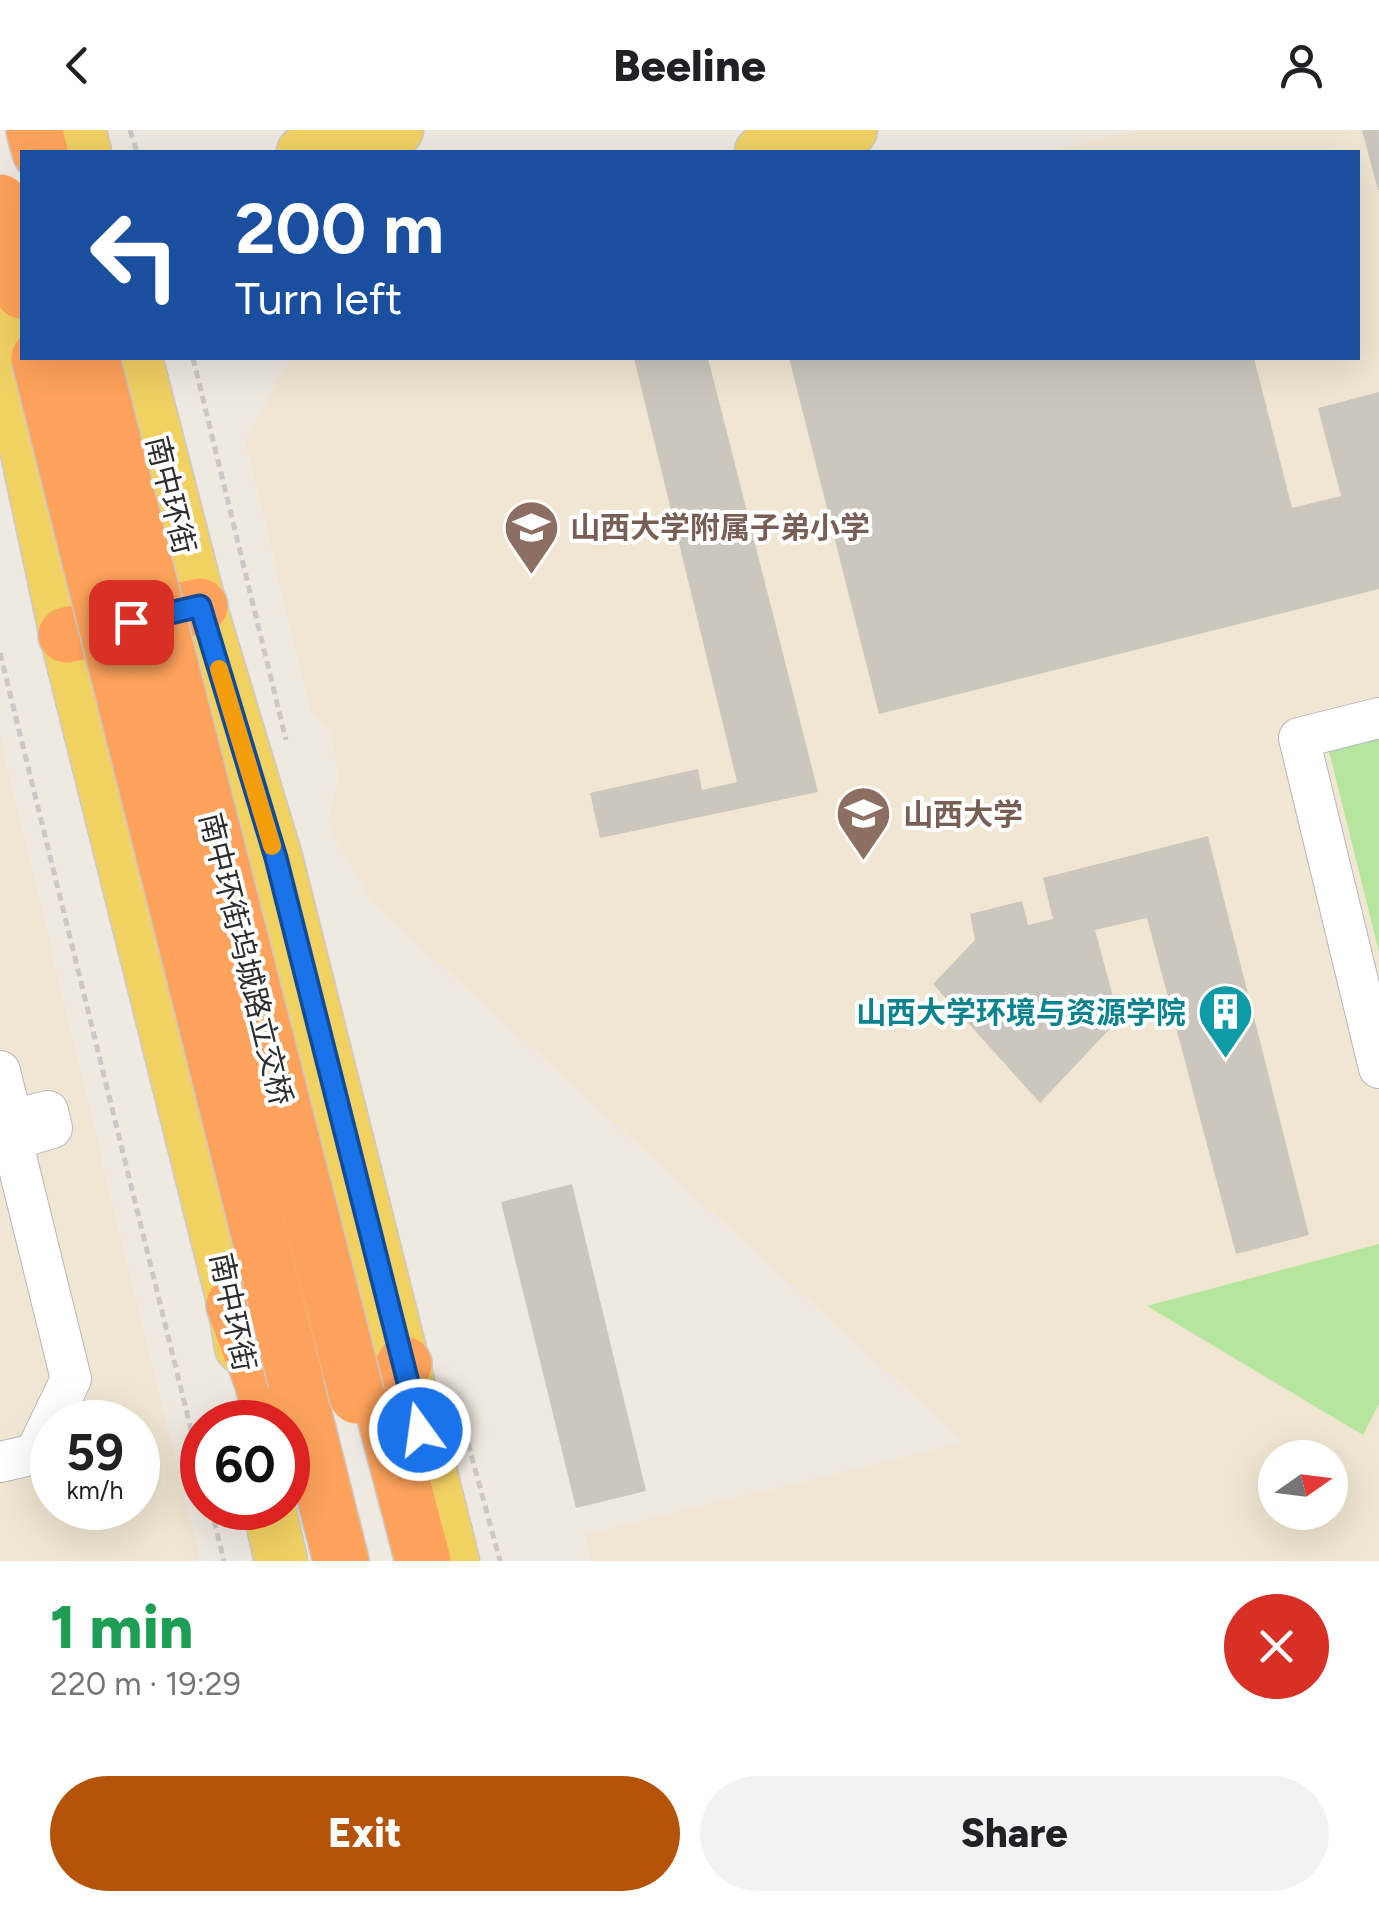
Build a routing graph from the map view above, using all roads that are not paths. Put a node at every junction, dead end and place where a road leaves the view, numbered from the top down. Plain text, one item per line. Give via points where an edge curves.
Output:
1 (397, 130) edge
2 (852, 130) edge
3 (312, 150) edge
4 (768, 150) edge
5 (0, 202) edge
6 (15, 332) edge
7 (22, 360) edge
8 (93, 360) edge
9 (136, 360) edge
10 (200, 606) junction
11 (66, 635) junction
12 (1379, 718) edge
13 (1379, 1068) edge
14 (0, 1071) edge
15 (234, 1305) junction
16 (404, 1364) junction
17 (250, 1400) edge
18 (282, 1400) edge
19 (283, 1400) edge
20 (0, 1462) edge
21 (310, 1475) edge
22 (274, 1530) edge
23 (300, 1530) edge
24 (281, 1561) edge
25 (308, 1561) edge
26 (341, 1561) edge
27 (399, 1561) edge
28 (423, 1561) edge
29 (452, 1561) edge

1 - 3 main road
2 - 4 main road
5 - 6 highway, 南中环街坞城路立交桥, bridge
6 - 11 main road, 南中环街
7 - 19 highway, 南中环街坞城路立交桥, bridge
8 - 27 highway, 南中环街坞城路立交桥, bridge
9 - 10 main road, 南中环街
10 - 11 highway
10 - 16 main road, 南中环街 via 276,858
11 - 15 main road, 南中环街
12 - 13 street via 1299,738
14 - 20 street via 12,1120 48,1111 52,1128 12,1140 72,1379 35,1454
15 - 17 main road, 南中环街
15 - 18 highway via 262,1380
16 - 28 highway via 384,1409
16 - 29 main road, 南中环街
21 - 26 highway, 南中环街坞城路立交桥
22 - 24 main road
23 - 25 highway

